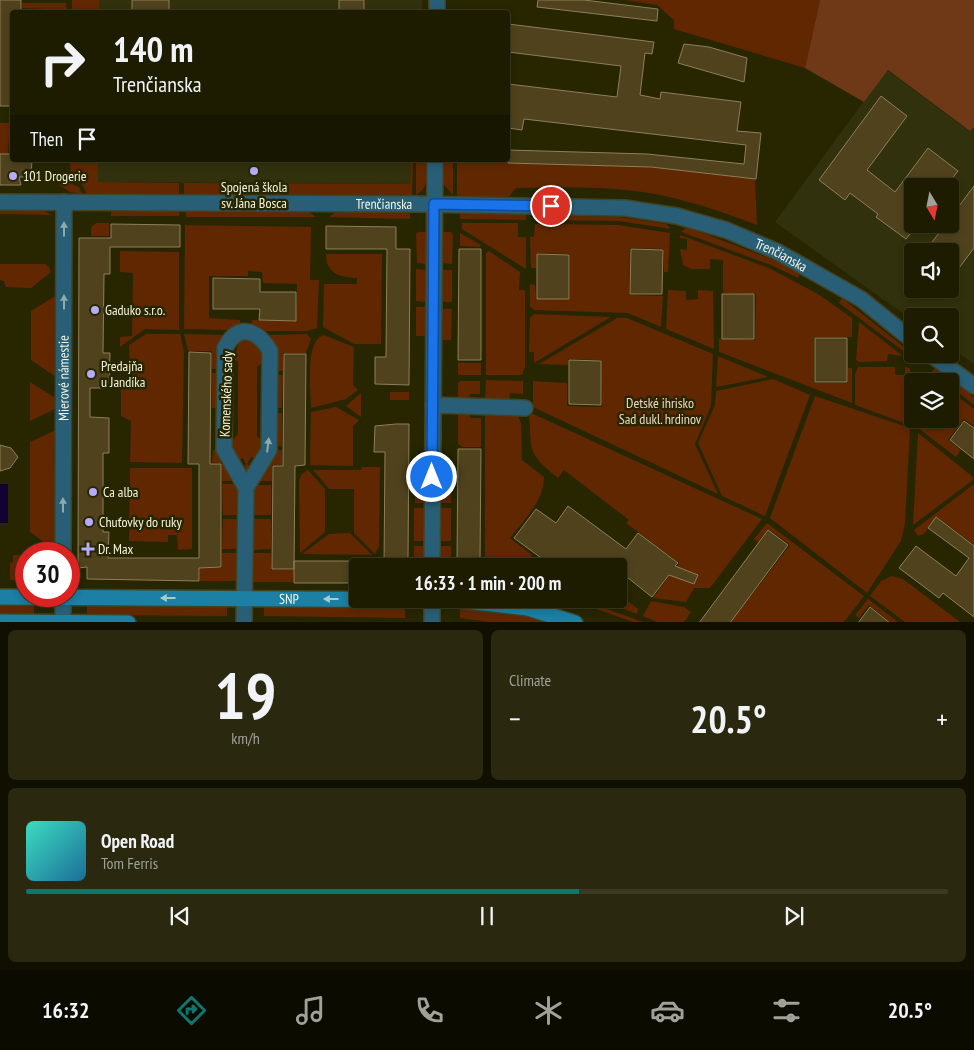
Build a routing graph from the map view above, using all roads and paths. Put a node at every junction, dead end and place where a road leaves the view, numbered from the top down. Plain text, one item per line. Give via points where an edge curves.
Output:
1 (435, 162) edge
2 (0, 202) edge
3 (64, 202) junction
4 (434, 204) junction
5 (904, 334) edge
6 (942, 363) edge
7 (974, 386) edge
8 (433, 405) junction
9 (525, 408) dead end
10 (246, 488) junction
11 (63, 542) edge
12 (432, 558) edge
13 (0, 597) edge
14 (15, 597) edge
15 (80, 597) edge
16 (245, 599) junction
17 (349, 599) edge
18 (63, 607) edge
19 (432, 608) edge
20 (528, 608) edge
21 (0, 622) edge
22 (63, 622) edge
23 (128, 622) edge
24 (244, 622) edge
25 (432, 622) edge
26 (575, 622) edge

1 - 4 street
2 - 3 street, Trenčianska
3 - 4 street, Trenčianska
11 -> 3 street, Mierové námestie
4 - 5 street, Trenčianska via 626,208 677,216 726,230 778,252 861,299
4 - 8 street
6 - 7 street
8 - 9 street
8 - 12 street
10 -> 10 street, Komenského sady via 269,450 270,351 263,338 246,332 238,333 225,348 224,449
10 - 16 street, Komenského sady
13 - 14 street, SNP
16 -> 15 street, SNP
17 -> 16 street, SNP
16 - 24 street, Komenského sady
18 - 22 street
19 - 25 street
20 - 26 street, SNP
21 - 22 street
22 - 23 street

